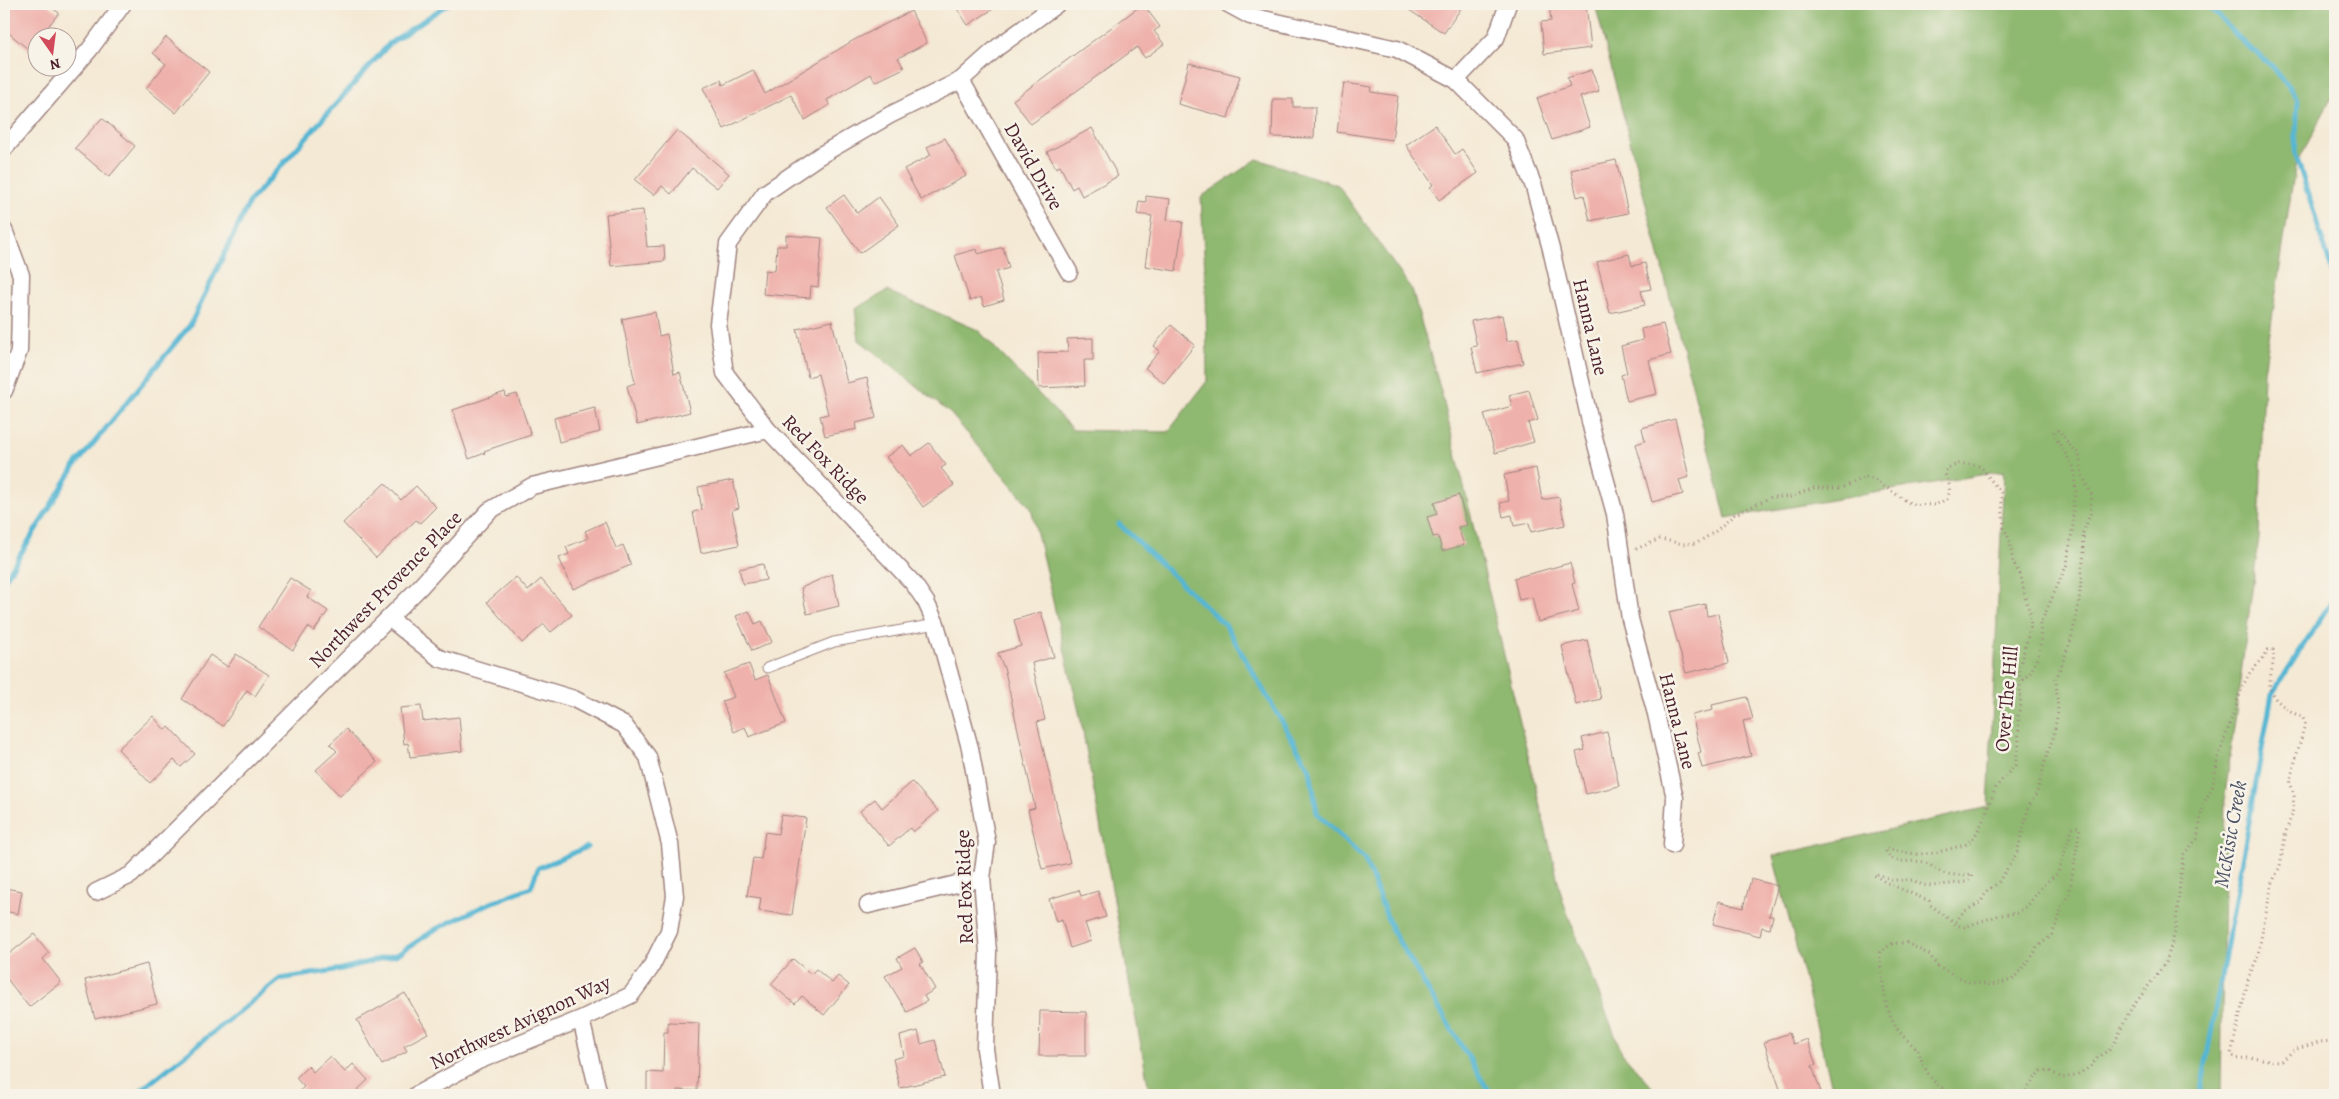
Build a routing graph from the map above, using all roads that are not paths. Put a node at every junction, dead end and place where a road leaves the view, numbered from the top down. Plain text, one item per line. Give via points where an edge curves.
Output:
1 (123, 4) edge
2 (1057, 4) edge
3 (1228, 4) edge
4 (1508, 4) edge
5 (961, 80) junction
6 (1456, 80) junction
7 (4, 149) edge
8 (4, 230) edge
9 (1070, 272) dead end
10 (4, 391) edge
11 (768, 430) junction
12 (389, 618) junction
13 (936, 624) junction
14 (767, 668) dead end
15 (1672, 845) dead end
16 (982, 878) junction
17 (96, 892) dead end
18 (868, 905) dead end
19 (581, 1019) junction
20 (416, 1095) edge
21 (599, 1095) edge
22 (992, 1095) edge

1 - 7 street via 90,49
2 - 5 street, Red Fox Ridge via 998,47
3 - 6 street, Hanna Lane via 1250,16 1397,49
4 - 6 street via 1496,38
5 - 9 street, David Drive
5 - 11 street, Red Fox Ridge via 890,115 819,156 765,193 728,244 718,324 725,373
6 - 15 street, Hanna Lane via 1515,139 1534,187 1615,514 1630,619 1675,798
8 - 10 street via 20,275 19,351
11 - 12 street, Northwest Provence Place via 532,486 490,511
11 - 13 street, Red Fox Ridge via 913,583
12 - 17 street, Northwest Provence Place via 131,876
12 - 19 street, Northwest Avignon Way via 440,658 574,699 624,725 648,757 670,844 675,896 669,931 650,969 631,995
13 - 14 lane via 834,642
13 - 16 street, Red Fox Ridge via 970,748 987,842
16 - 18 street
16 - 22 street, Red Fox Ridge via 988,952 985,1049
19 - 20 street, Northwest Avignon Way via 478,1061
19 - 21 street

